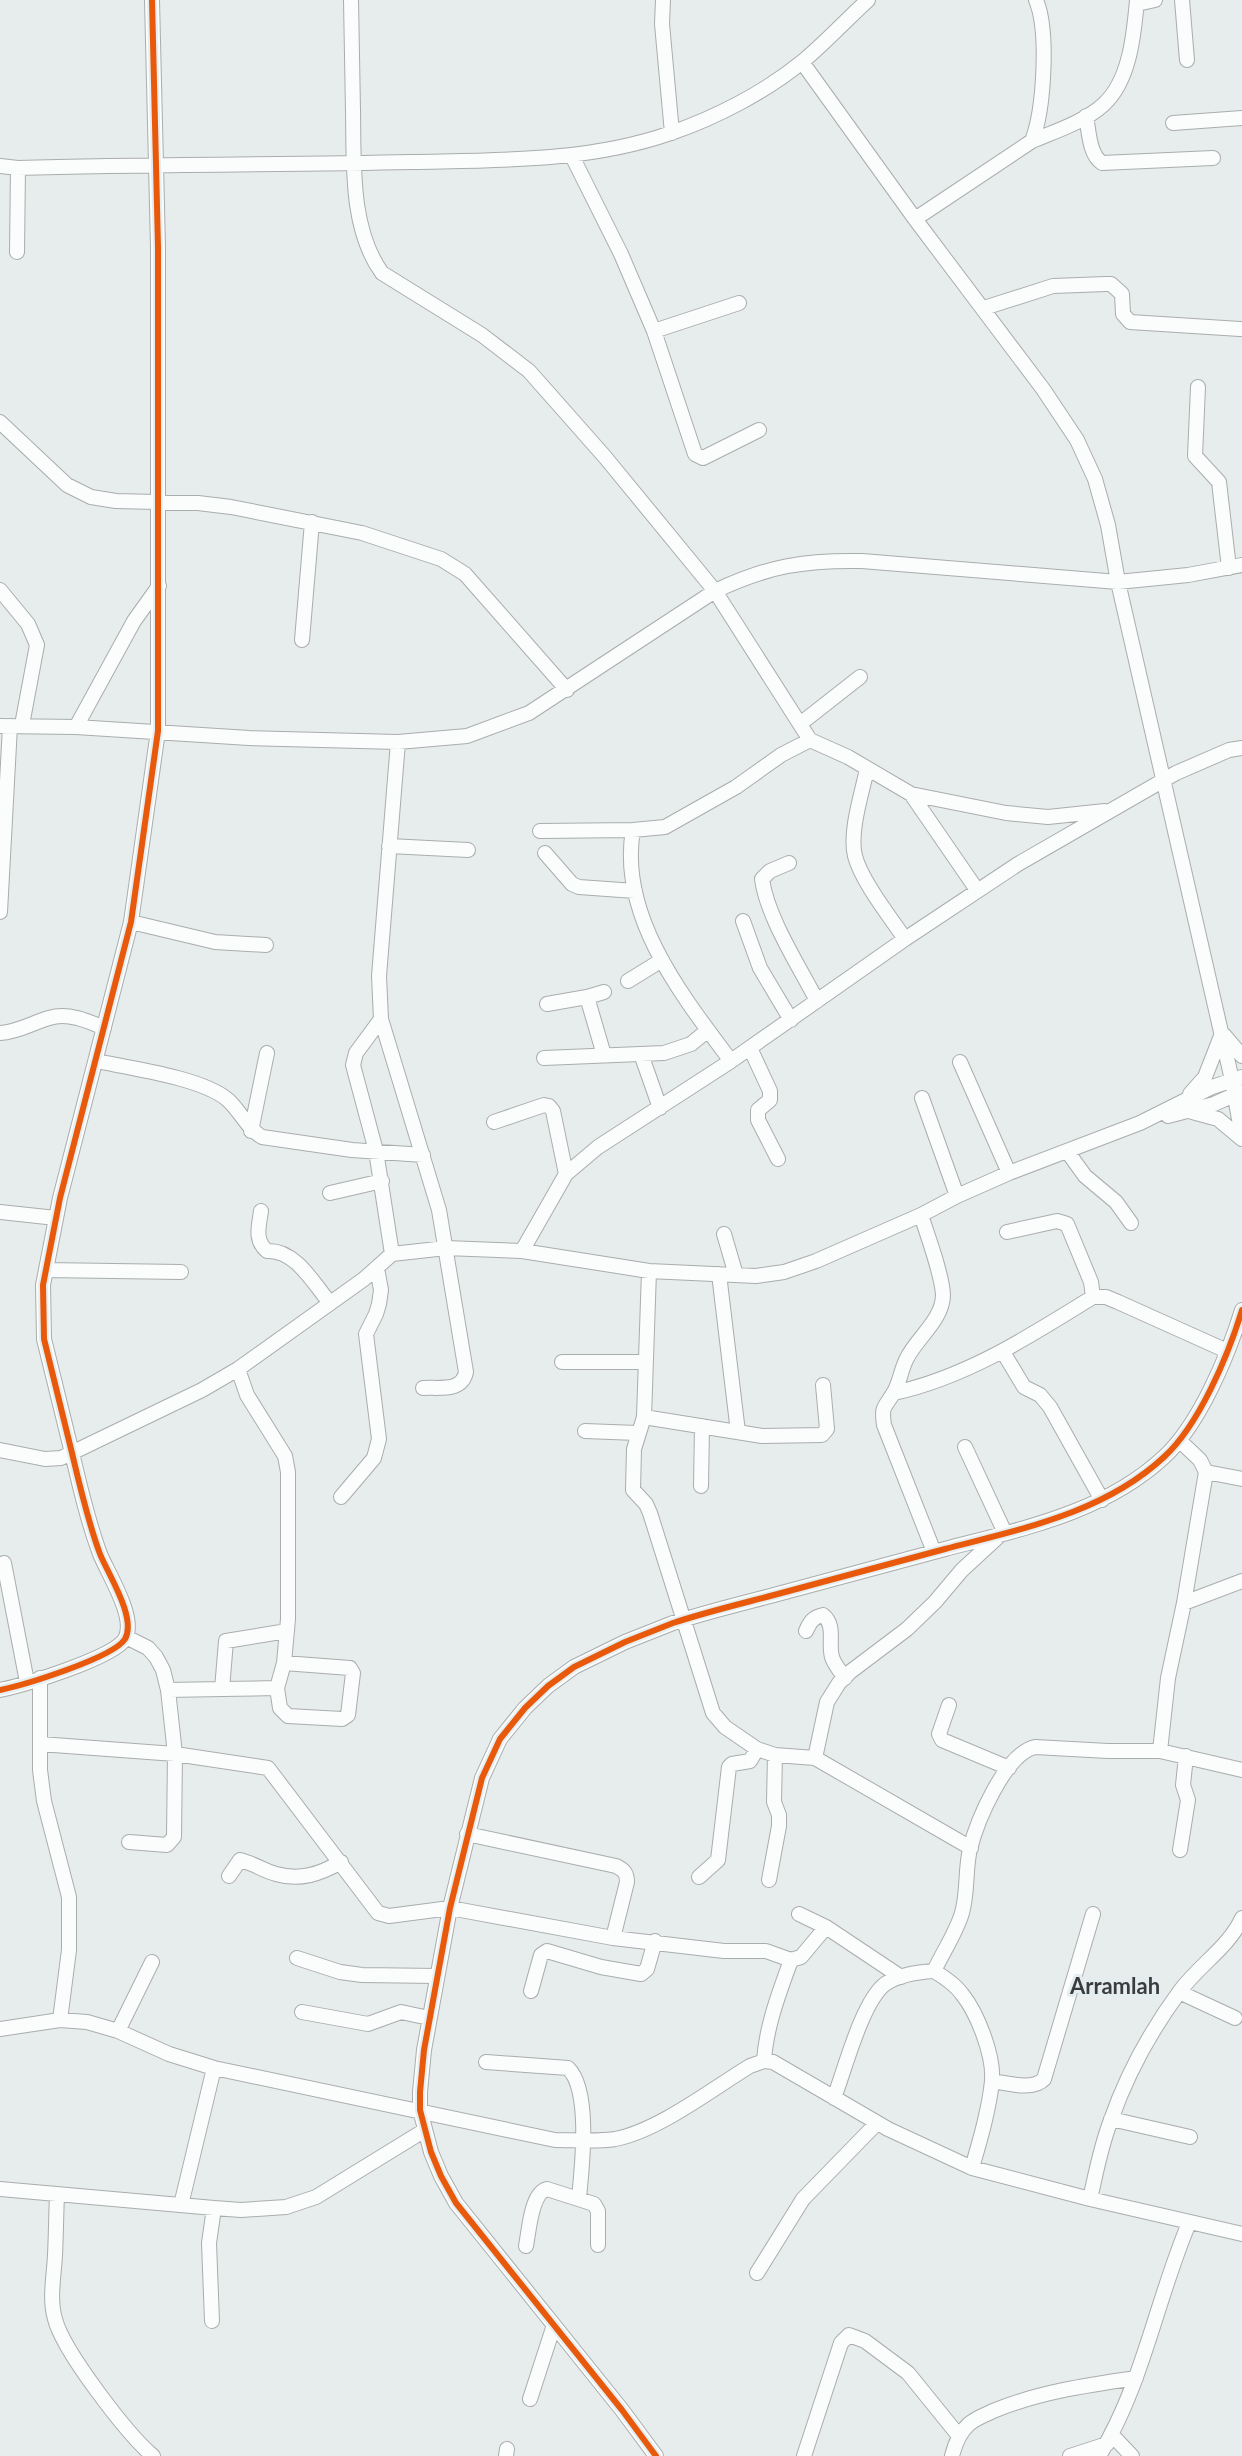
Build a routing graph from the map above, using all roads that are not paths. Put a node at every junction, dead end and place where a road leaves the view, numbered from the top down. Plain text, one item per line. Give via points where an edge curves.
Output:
1 (153, 0) edge
2 (351, 0) edge
3 (663, 0) edge
4 (868, 0) edge
5 (1036, 0) edge
6 (1155, 0) edge
7 (1182, 0) edge
8 (1137, 2) edge
9 (1187, 60) dead end
10 (802, 62) junction
11 (1086, 116) junction
12 (1242, 118) edge
13 (1173, 123) dead end
14 (672, 133) junction
15 (1032, 141) junction
16 (572, 156) junction
17 (1214, 158) dead end
18 (156, 164) junction
19 (354, 164) junction
20 (0, 166) edge
21 (18, 168) junction
22 (915, 219) junction
23 (17, 252) dead end
24 (740, 303) dead end
25 (984, 308) junction
26 (1240, 329) dead end
27 (654, 331) junction
28 (1197, 387) dead end
29 (0, 422) edge
30 (759, 430) dead end
31 (160, 502) junction
32 (312, 522) junction
33 (1236, 567) edge
34 (1118, 582) junction
35 (159, 586) junction
36 (0, 590) edge
37 (715, 591) junction
38 (302, 640) dead end
39 (860, 677) dead end
40 (567, 690) junction
41 (800, 724) junction
42 (11, 726) edge
43 (76, 727) junction
44 (158, 731) junction
45 (810, 740) junction
46 (398, 742) junction
47 (1242, 748) edge
48 (4, 767) edge
49 (867, 769) junction
50 (1164, 779) junction
51 (911, 794) junction
52 (1109, 811) junction
53 (633, 830) junction
54 (540, 831) dead end
55 (388, 846) junction
56 (468, 850) dead end
57 (545, 853) dead end
58 (2, 858) edge
59 (789, 863) dead end
60 (977, 890) junction
61 (635, 891) junction
62 (0, 912) edge
63 (742, 921) dead end
64 (131, 922) junction
65 (905, 939) junction
66 (266, 945) dead end
67 (662, 960) junction
68 (628, 981) dead end
69 (604, 992) dead end
70 (587, 997) junction
71 (817, 1001) junction
72 (547, 1004) dead end
73 (381, 1019) junction
74 (790, 1020) junction
75 (104, 1028) junction
76 (708, 1030) junction
77 (0, 1033) edge
78 (1220, 1033) junction
79 (750, 1048) junction
80 (267, 1053) dead end
81 (640, 1054) junction
82 (604, 1055) junction
83 (1242, 1056) edge
84 (544, 1058) dead end
85 (96, 1061) junction
86 (731, 1061) junction
87 (960, 1062) dead end
88 (1237, 1079) edge
89 (1238, 1093) edge
90 (922, 1098) dead end
91 (660, 1108) junction
92 (1183, 1108) junction
93 (494, 1122) dead end
94 (251, 1131) junction
95 (1242, 1137) edge
96 (376, 1151) junction
97 (1067, 1151) junction
98 (423, 1155) junction
99 (778, 1159) dead end
100 (1009, 1173) junction
101 (566, 1174) junction
102 (382, 1181) junction
103 (330, 1192) dead end
104 (957, 1196) junction
105 (261, 1211) dead end
106 (0, 1212) edge
107 (921, 1215) junction
108 (56, 1218) junction
109 (1131, 1222) dead end
110 (1007, 1232) dead end
111 (724, 1234) dead end
112 (446, 1248) junction
113 (522, 1251) junction
114 (392, 1254) junction
115 (377, 1268) junction
116 (46, 1270) junction
117 (181, 1272) dead end
118 (649, 1272) junction
119 (719, 1274) junction
120 (736, 1275) junction
121 (1093, 1297) junction
122 (330, 1303) junction
123 (1242, 1310) edge
124 (1227, 1351) junction
125 (1003, 1352) junction
126 (562, 1362) dead end
127 (646, 1362) junction
128 (238, 1369) junction
129 (823, 1385) dead end
130 (423, 1388) dead end
131 (894, 1393) junction
132 (644, 1417) junction
133 (702, 1426) junction
134 (585, 1431) dead end
135 (738, 1432) junction
136 (638, 1433) junction
137 (1180, 1441) junction
138 (965, 1448) dead end
139 (0, 1450) edge
140 (72, 1453) junction
141 (1206, 1472) junction
142 (1242, 1479) edge
143 (701, 1486) dead end
144 (341, 1497) dead end
145 (1101, 1500) junction
146 (1003, 1533) junction
147 (934, 1552) junction
148 (4, 1563) dead end
149 (1242, 1581) edge
150 (1184, 1603) junction
151 (684, 1619) junction
152 (806, 1631) dead end
153 (287, 1632) junction
154 (126, 1637) junction
155 (284, 1664) junction
156 (844, 1678) junction
157 (34, 1680) junction
158 (277, 1688) junction
159 (222, 1689) junction
160 (0, 1690) edge
161 (168, 1690) junction
162 (949, 1705) dead end
163 (40, 1744) junction
164 (757, 1749) junction
165 (1160, 1751) junction
166 (175, 1754) junction
167 (775, 1755) junction
168 (1186, 1756) junction
169 (815, 1758) junction
170 (1009, 1768) junction
171 (1242, 1770) edge
172 (467, 1834) junction
173 (129, 1842) dead end
174 (970, 1848) junction
175 (1180, 1850) dead end
176 (341, 1862) junction
177 (229, 1876) dead end
178 (699, 1877) dead end
179 (768, 1880) dead end
180 (450, 1908) junction
181 (799, 1914) dead end
182 (1093, 1914) dead end
183 (1242, 1918) edge
184 (826, 1927) junction
185 (613, 1938) junction
186 (655, 1941) junction
187 (297, 1958) dead end
188 (791, 1960) junction
189 (152, 1962) dead end
190 (934, 1971) junction
191 (437, 1976) junction
192 (901, 1977) junction
193 (531, 1991) dead end
194 (1179, 1992) junction
195 (302, 2012) dead end
196 (429, 2018) junction
197 (1235, 2018) dead end
198 (60, 2020) junction
199 (0, 2029) edge
200 (118, 2031) junction
201 (764, 2061) junction
202 (486, 2062) dead end
203 (214, 2068) junction
204 (992, 2081) junction
205 (834, 2098) junction
206 (420, 2110) junction
207 (1111, 2119) junction
208 (877, 2123) junction
209 (425, 2130) junction
210 (1190, 2137) dead end
211 (584, 2141) junction
212 (972, 2168) junction
213 (0, 2189) edge
214 (57, 2196) junction
215 (579, 2198) junction
216 (1090, 2199) junction
217 (181, 2205) junction
218 (214, 2208) junction
219 (1189, 2223) junction
220 (1242, 2234) edge
221 (598, 2245) dead end
222 (526, 2246) dead end
223 (757, 2273) dead end
224 (212, 2321) dead end
225 (554, 2325) junction
226 (1136, 2379) junction
227 (530, 2399) dead end
228 (959, 2436) junction
229 (1106, 2445) edge
230 (153, 2456) edge
231 (656, 2456) edge
232 (804, 2456) edge
233 (952, 2456) edge
234 (1070, 2456) edge
235 (1132, 2456) edge

1 - 18 street
2 - 19 street
3 - 14 street
4 - 10 street
5 - 15 street via 1044,58 1041,108
6 - 8 street
7 - 9 street
8 - 11 street via 1119,82 1114,93
10 - 14 street via 753,95
10 - 22 street
11 - 15 street
11 - 17 street via 1096,159 1102,163
12 - 13 street
14 - 16 street
15 - 22 street
16 - 19 street
16 - 27 street
18 - 19 street
18 - 21 street
18 - 31 street
19 - 37 street via 364,240 382,273 482,335 529,371
20 - 21 street
21 - 23 street
22 - 25 street
24 - 27 street
25 - 26 street via 1053,286 1112,284 1122,294 1123,314 1130,322
25 - 34 street via 1043,388 1088,459 1108,525
27 - 30 street via 695,454 703,458
28 - 33 street via 1195,456 1219,482
29 - 31 street via 79,493 116,501
31 - 32 street via 231,507
31 - 35 street
32 - 38 street
32 - 40 street via 404,545 441,559 465,574
33 - 34 street
34 - 37 street via 821,561 748,576
34 - 50 street
35 - 43 street
35 - 44 street
36 - 42 street via 28,624 37,645
37 - 40 street
37 - 41 street
39 - 41 street
40 - 46 street via 529,713 476,733
41 - 45 street
42 - 43 street
42 - 48 street
43 - 44 street
44 - 46 street
44 - 64 street
45 - 49 street
45 - 53 street via 687,817 665,827
46 - 55 street
47 - 50 street
48 - 58 street
49 - 51 street
49 - 65 street via 855,831 855,855
50 - 52 street
50 - 78 street
51 - 52 street via 1006,813 1048,817
51 - 60 street
52 - 60 street
53 - 54 street
53 - 61 street via 630,864
55 - 56 street
55 - 73 street via 379,976
57 - 61 street via 579,887
58 - 62 street
59 - 71 street via 762,879 763,889
60 - 65 street
61 - 67 street
63 - 74 street via 760,968
64 - 66 street via 215,942
64 - 75 street
65 - 71 street
67 - 68 street
67 - 76 street
69 - 70 street
70 - 72 street
70 - 82 street
71 - 74 street
73 - 96 street via 356,1053 353,1065
73 - 98 street
74 - 79 street
75 - 77 street via 69,1016 51,1017
75 - 85 street
76 - 81 street via 691,1044 664,1053
76 - 86 street
78 - 83 street
78 - 88 street
78 - 92 street via 1205,1077
79 - 86 street
79 - 99 street via 770,1091 770,1100 758,1110 758,1120
80 - 94 street
81 - 82 street
81 - 91 street
82 - 84 street
85 - 94 street via 201,1086 228,1100
85 - 108 street
86 - 91 street
87 - 100 street
88 - 89 street
88 - 92 street
89 - 92 street
89 - 95 street
90 - 104 street
91 - 101 street via 598,1147
92 - 95 street via 1218,1119
92 - 97 street
93 - 101 street via 549,1106
94 - 96 street via 280,1142
96 - 98 street
96 - 102 street
97 - 100 street
97 - 109 street via 1085,1176 1116,1202
98 - 112 street
100 - 104 street
101 - 113 street
102 - 103 street
102 - 114 street
104 - 107 street
105 - 122 street via 258,1233 263,1248 289,1256
106 - 108 street
107 - 120 street via 784,1272
107 - 131 street via 941,1284 941,1304 905,1361
108 - 116 street
110 - 121 street via 1056,1221 1066,1224 1091,1282
111 - 120 street
112 - 113 street
112 - 114 street
112 - 130 street via 466,1372 458,1386
113 - 118 street
114 - 115 street
115 - 122 street
115 - 144 street via 379,1304 366,1334 379,1440 374,1458
116 - 117 street
116 - 140 street via 44,1339
118 - 119 street
118 - 127 street
119 - 120 street
119 - 135 street
121 - 124 street via 1118,1302
121 - 125 street
122 - 128 street
123 - 124 street
124 - 137 street
125 - 131 street via 920,1387
125 - 145 street via 1024,1387 1040,1395 1050,1407
126 - 127 street
127 - 132 street
128 - 140 street
128 - 153 street via 247,1395 285,1456 288,1472
129 - 135 street via 827,1429 822,1435 762,1436
131 - 147 street via 882,1411 884,1425
132 - 133 street
132 - 136 street
133 - 135 street
133 - 143 street
134 - 136 street
136 - 151 street via 633,1490 650,1513
137 - 141 street via 1195,1454
137 - 145 street via 1135,1481
138 - 146 street
139 - 140 street via 45,1459
140 - 154 street via 100,1554 123,1604
141 - 142 street
141 - 150 street
145 - 146 street via 1066,1515
146 - 147 street
146 - 156 street via 906,1629
147 - 151 street
148 - 157 street
149 - 150 street
150 - 165 street via 1168,1678
151 - 164 street via 713,1713 724,1727
151 - 172 street via 574,1666 525,1708 495,1749 482,1778
152 - 156 street via 818,1616 828,1619 832,1659
153 - 155 street
153 - 159 street via 226,1641
154 - 157 street via 117,1647
154 - 161 street via 148,1648 156,1657
155 - 158 street
155 - 158 street via 350,1668 353,1673 348,1715 342,1719 288,1716 280,1708
156 - 169 street via 826,1702
157 - 160 street
157 - 163 street
158 - 159 street
159 - 161 street
161 - 166 street
162 - 170 street via 939,1734 942,1740
163 - 166 street
163 - 198 street via 44,1801 69,1897 69,1950
164 - 167 street
164 - 178 street via 750,1761 729,1767 718,1860
165 - 168 street
165 - 170 street via 1035,1747 1016,1756
166 - 173 street via 174,1837 166,1845
166 - 176 street via 268,1768
167 - 169 street
167 - 179 street via 774,1802 779,1826
168 - 171 street
168 - 175 street via 1183,1782 1188,1800
169 - 174 street
170 - 174 street via 979,1821
172 - 180 street
172 - 185 street via 623,1869 627,1882
174 - 190 street via 961,1916
176 - 177 street via 324,1872 295,1877 240,1860
176 - 180 street via 378,1912 389,1916
180 - 185 street
180 - 191 street
181 - 184 street
182 - 204 street via 1044,2079 1032,2085
183 - 194 street via 1234,1933
184 - 188 street via 801,1957
184 - 192 street
185 - 186 street
186 - 188 street via 766,1951
186 - 193 street via 647,1969 641,1974 547,1951 541,1955
187 - 191 street via 362,1975
188 - 201 street via 768,2031
189 - 200 street
190 - 192 street
190 - 204 street via 954,1985 969,2005 985,2041
191 - 196 street
192 - 205 street via 884,1984 872,1999
194 - 197 street
194 - 207 street via 1146,2045
195 - 196 street via 368,2024 401,2012
196 - 206 street
198 - 199 street
198 - 200 street via 87,2022
200 - 203 street via 169,2054
201 - 205 street via 773,2062
201 - 211 street via 641,2130 616,2139
202 - 211 street via 568,2067 578,2084
203 - 206 street
203 - 217 street
204 - 212 street
205 - 208 street
206 - 209 street
206 - 211 street via 555,2140
207 - 210 street
207 - 216 street
208 - 212 street
208 - 223 street via 803,2199
209 - 218 street via 316,2198 286,2207
209 - 225 street via 441,2176 456,2203
211 - 215 street
212 - 216 street
213 - 214 street
214 - 217 street
214 - 230 street via 52,2294 55,2320 92,2381 130,2433
215 - 221 street via 597,2208
215 - 222 street via 547,2189 538,2193
216 - 219 street
217 - 218 street
218 - 224 street via 209,2243
219 - 220 street
219 - 226 street
225 - 227 street
225 - 231 street
226 - 228 street via 1061,2390 1019,2402 971,2422
226 - 229 street
228 - 232 street via 908,2373 866,2341 849,2335 842,2343
228 - 233 street
229 - 234 street
229 - 235 street

